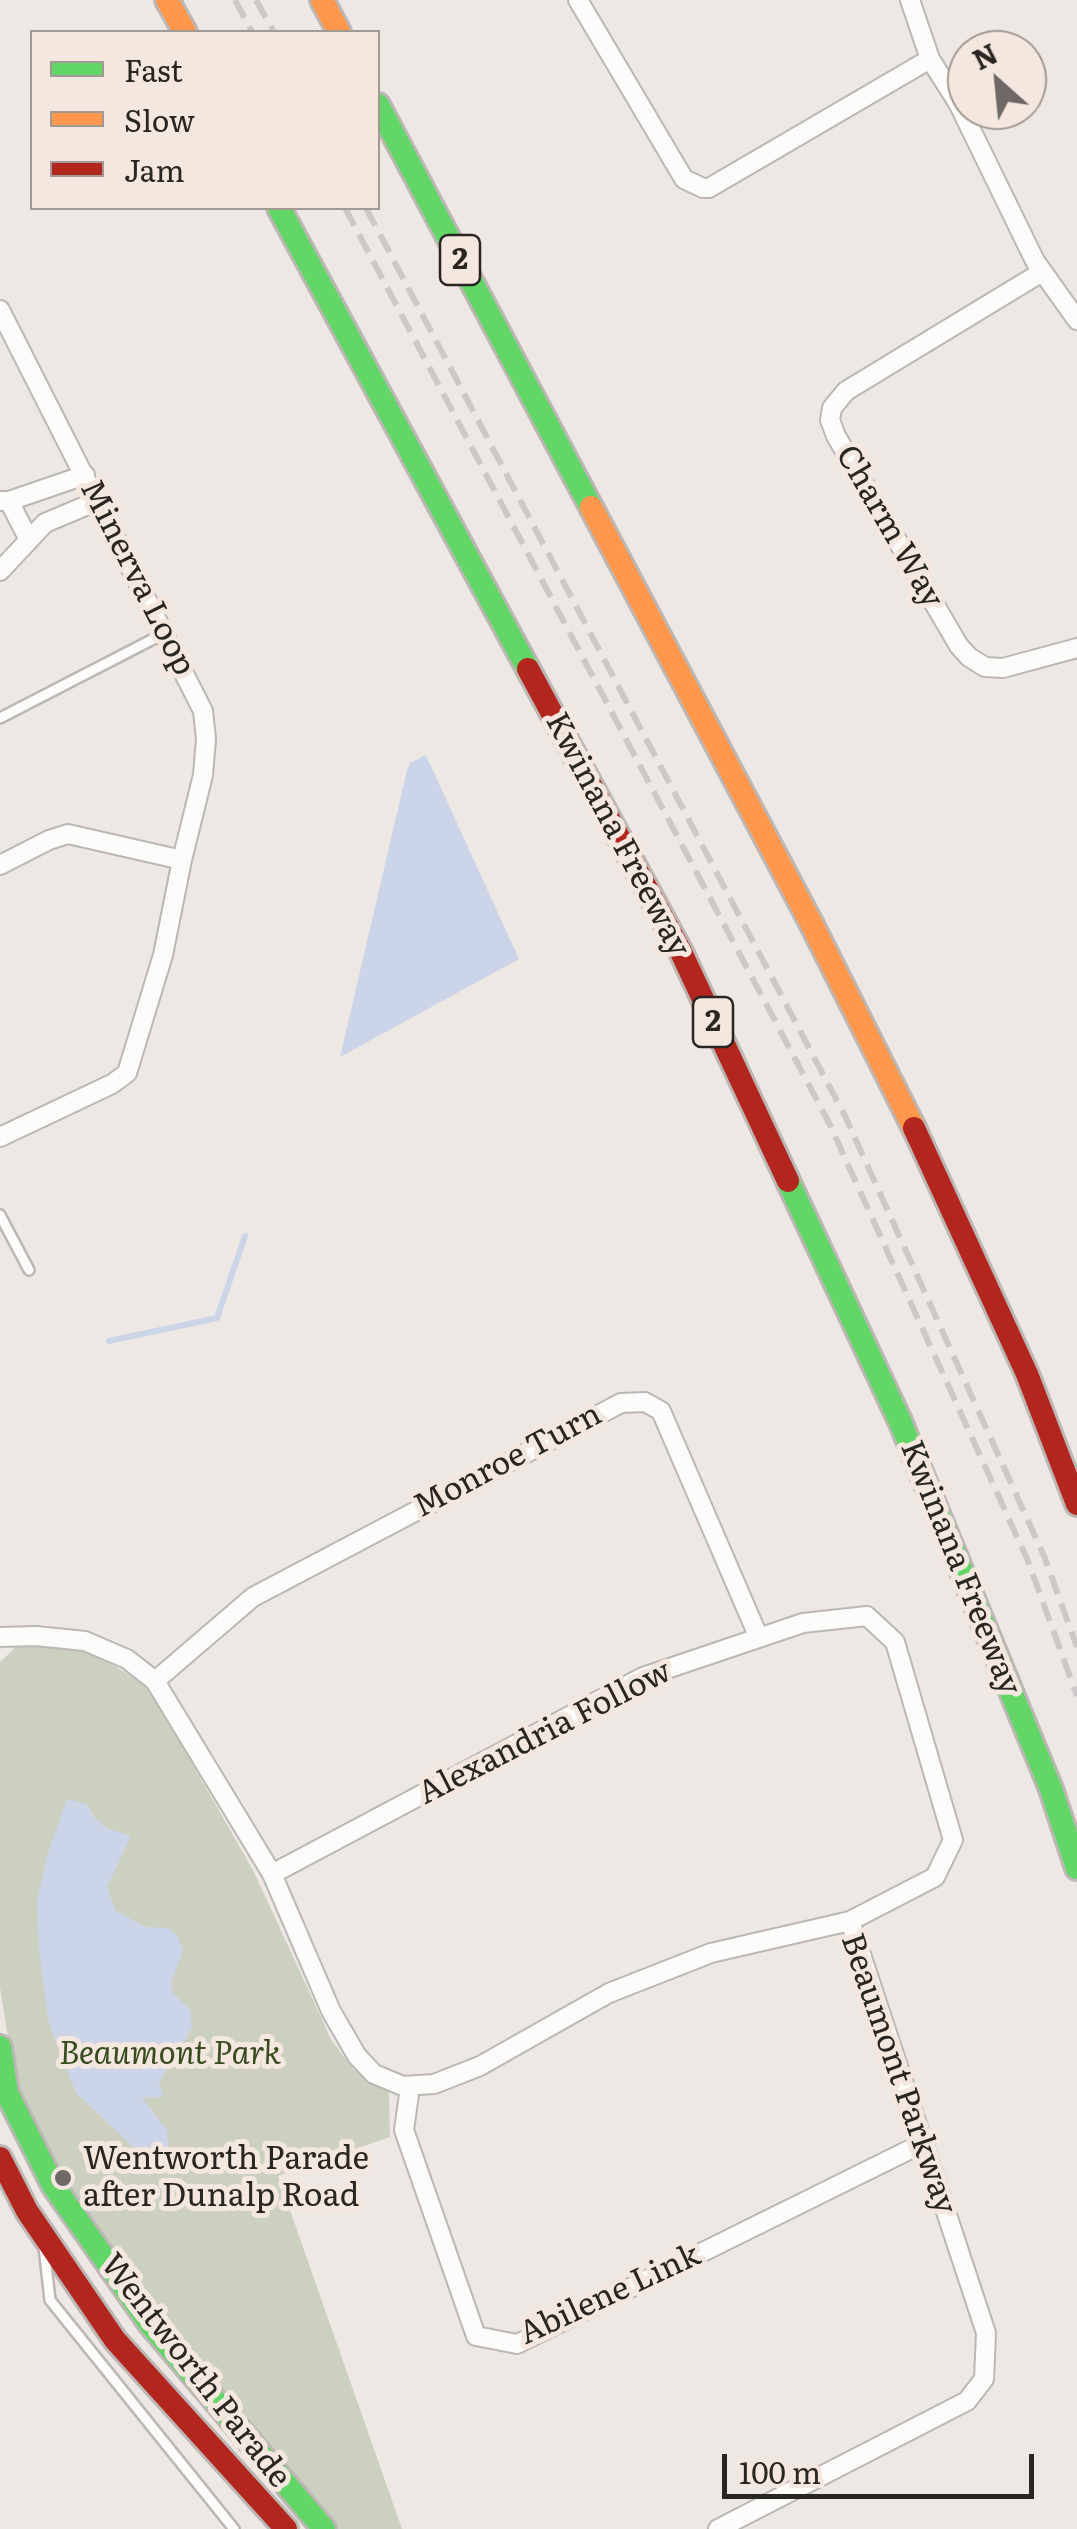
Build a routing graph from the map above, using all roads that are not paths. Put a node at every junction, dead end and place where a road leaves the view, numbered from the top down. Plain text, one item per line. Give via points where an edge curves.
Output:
1 (167, 0) edge
2 (322, 0) edge
3 (578, 0) edge
4 (910, 0) edge
5 (183, 30) edge
6 (339, 30) edge
7 (930, 58) junction
8 (380, 109) edge
9 (281, 210) edge
10 (1042, 272) junction
11 (0, 310) edge
12 (1077, 320) edge
13 (85, 475) junction
14 (4, 501) edge
15 (97, 501) junction
16 (29, 540) junction
17 (0, 571) edge
18 (165, 633) junction
19 (1077, 648) edge
20 (0, 718) edge
21 (182, 860) junction
22 (0, 865) edge
23 (0, 1137) edge
24 (0, 1215) edge
25 (29, 1270) dead end
26 (1077, 1504) edge
27 (0, 1637) edge
28 (758, 1638) junction
29 (156, 1681) junction
30 (1077, 1868) edge
31 (272, 1874) junction
32 (850, 1921) junction
33 (0, 2047) edge
34 (410, 2087) junction
35 (3, 2094) edge
36 (924, 2143) junction
37 (0, 2158) edge
38 (42, 2233) junction
39 (234, 2529) edge
40 (286, 2529) edge
41 (324, 2529) edge
42 (718, 2529) edge

1 - 5 main road
2 - 6 main road
3 - 7 street via 684,179 703,188
4 - 7 street
7 - 10 street
8 - 26 main road, 2 via 925,1150 1027,1374
9 - 30 main road, Kwinana Freeway / 2 via 680,952 900,1421
10 - 12 street
10 - 19 street, Charm Way via 846,391 830,420 969,657 1003,668
11 - 13 street, Minerva Loop
13 - 14 street
13 - 15 street, Minerva Loop
14 - 16 street
15 - 16 street via 45,523
15 - 18 street, Minerva Loop
16 - 17 street
18 - 20 lane
18 - 21 street, Minerva Loop via 203,710 206,739
21 - 22 street via 68,834
21 - 23 street, Minerva Loop via 128,1073
24 - 25 lane
27 - 29 street via 85,1641
28 - 29 street, Monroe Turn via 661,1411 645,1402 621,1402 253,1597
28 - 31 street, Alexandria Follow via 644,1677
28 - 32 street, Alexandria Follow via 867,1616 894,1642 953,1840 935,1877
29 - 31 street
31 - 34 street via 357,2056 374,2074
32 - 34 street, Beaumont Parkway via 711,1953 608,1993 480,2066
32 - 36 street, Beaumont Parkway
33 - 35 main road, Wentworth Parade
34 - 36 street, Abilene Link via 404,2130 476,2336 516,2344
35 - 41 main road, Wentworth Parade via 54,2184 150,2324
36 - 42 street, Beaumont Parkway via 986,2333 984,2379 968,2401
37 - 38 main road, Wentworth Parade
38 - 39 lane via 50,2300
38 - 40 main road, Wentworth Parade via 116,2340

